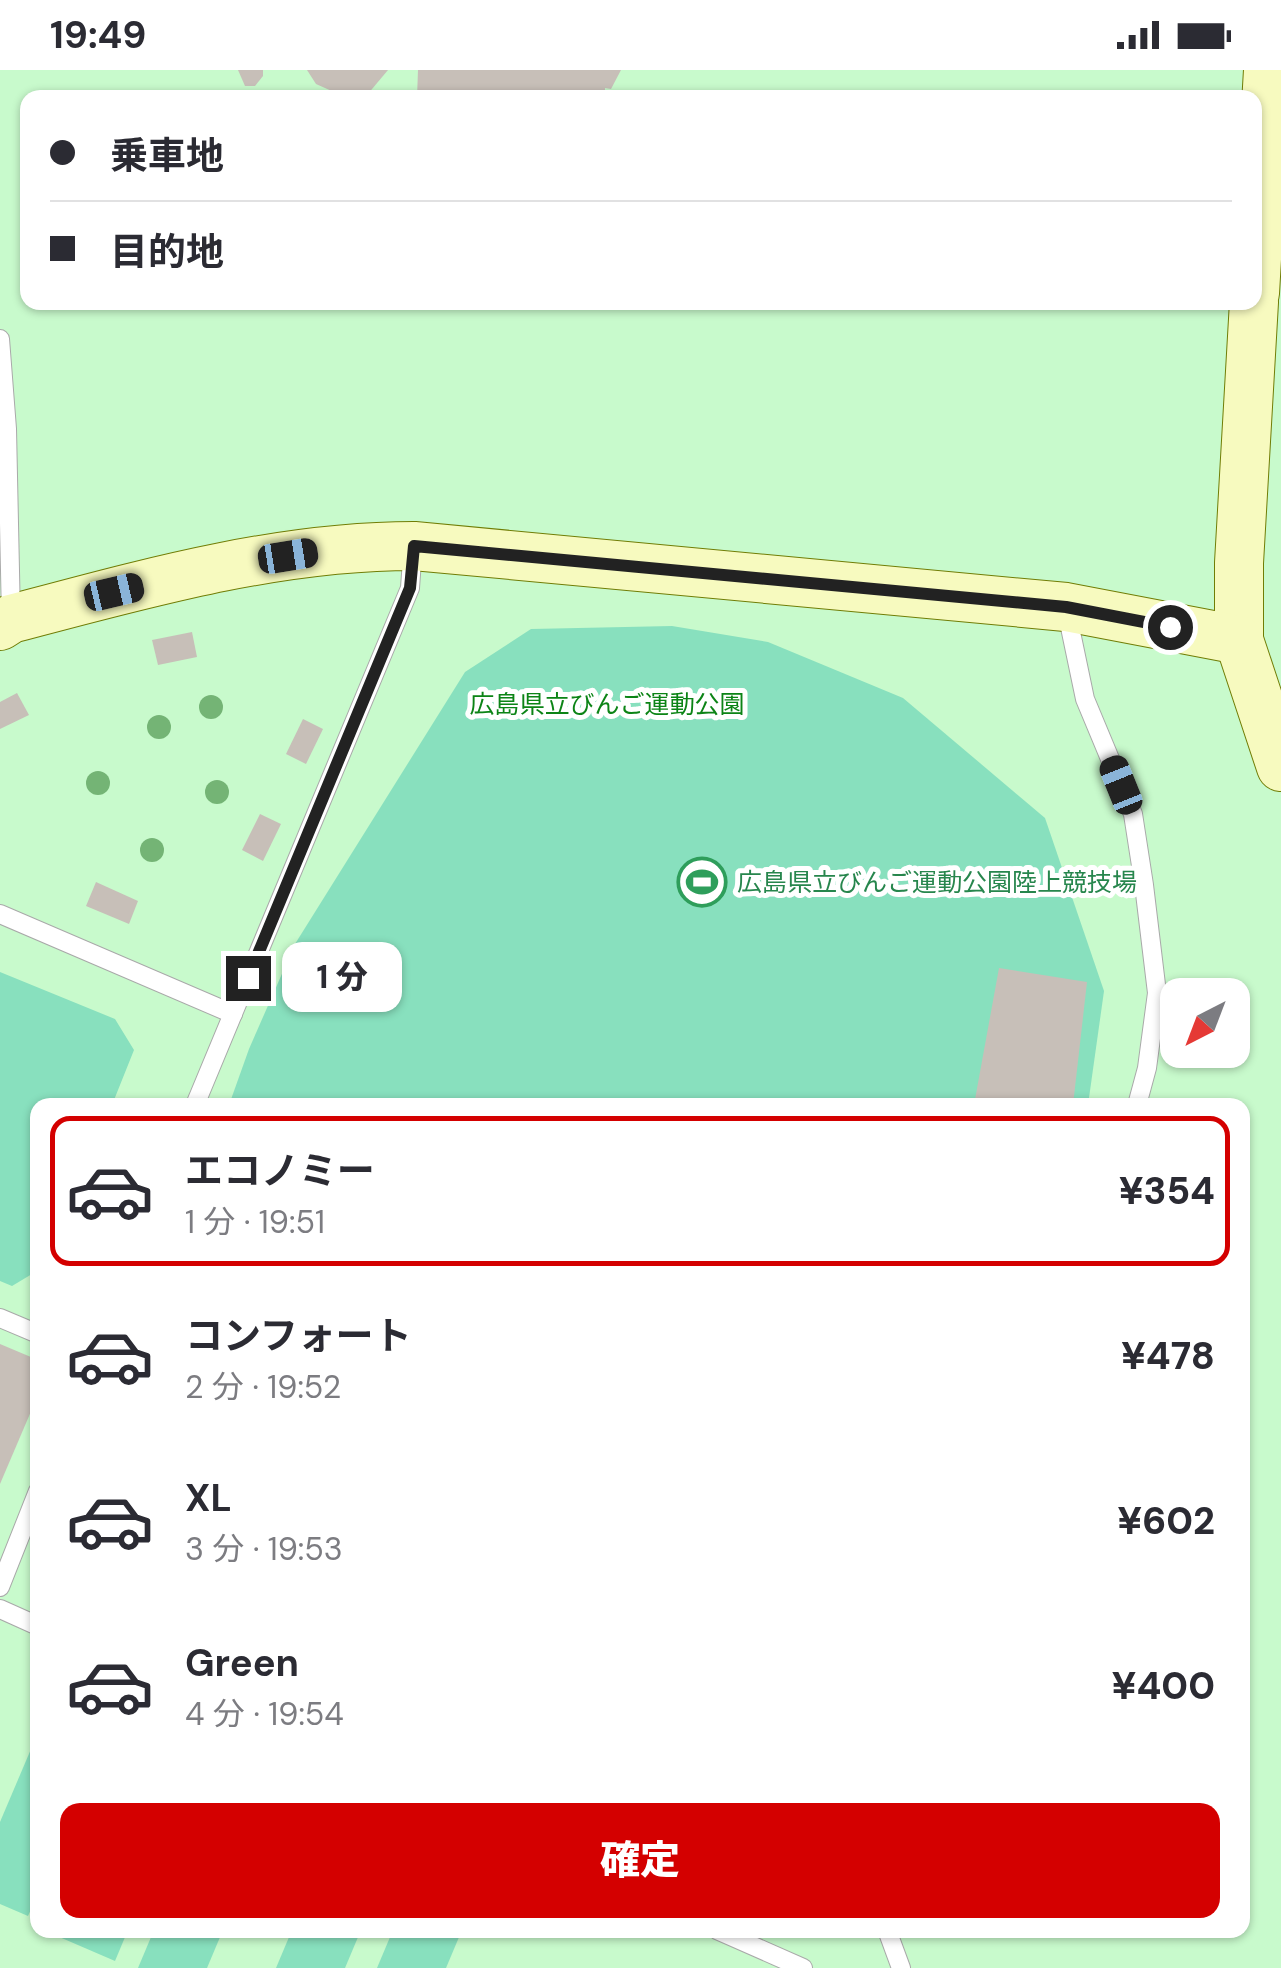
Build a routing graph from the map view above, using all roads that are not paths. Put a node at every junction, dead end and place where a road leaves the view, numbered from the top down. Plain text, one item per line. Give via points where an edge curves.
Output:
1 (1268, 70) edge
2 (1262, 173) edge
3 (1254, 310) edge
4 (0, 339) edge
5 (414, 546) junction
6 (1066, 607) junction
7 (5, 622) edge
8 (1240, 640) junction
9 (1281, 767) edge
10 (0, 914) edge
11 (233, 1014) junction
12 (198, 1098) edge
13 (1139, 1098) edge
14 (0, 1318) edge
15 (30, 1331) edge
16 (30, 1511) edge
17 (0, 1586) edge
18 (0, 1609) edge
19 (30, 1622) edge
20 (735, 1938) edge
21 (890, 1938) edge
22 (803, 1968) edge
23 (901, 1968) edge

1 - 2 street
3 - 8 street
4 - 7 lane via 8,429
5 - 6 street
5 - 7 street via 353,546 224,565
5 - 11 lane via 410,588
6 - 8 street
6 - 13 lane via 1086,700 1133,814 1157,993
8 - 9 street
10 - 11 lane
11 - 12 lane
14 - 15 lane
16 - 17 lane
18 - 19 lane
20 - 22 lane
21 - 23 lane

